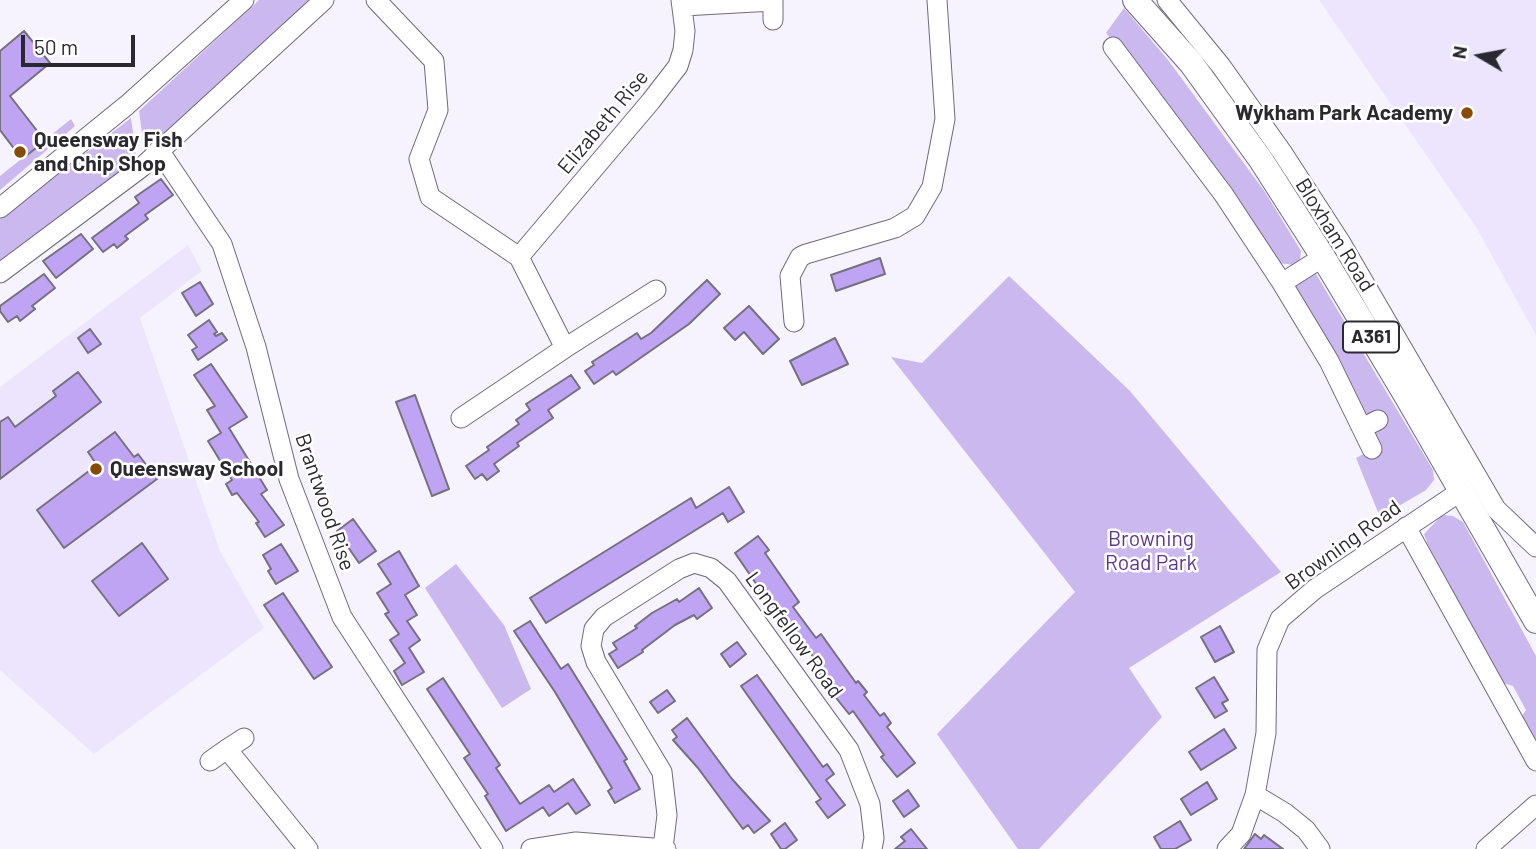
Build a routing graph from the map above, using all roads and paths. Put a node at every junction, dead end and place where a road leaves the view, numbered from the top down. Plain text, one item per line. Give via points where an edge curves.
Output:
1 (243, 0) edge
2 (324, 0) edge
3 (376, 0) edge
4 (937, 0) edge
5 (1135, 0) edge
6 (1167, 0) edge
7 (682, 3) edge
8 (773, 20) dead end
9 (1113, 47) dead end
10 (159, 150) junction
11 (0, 208) edge
12 (519, 257) junction
13 (1323, 257) junction
14 (0, 273) edge
15 (1282, 283) junction
16 (656, 290) dead end
17 (794, 322) dead end
18 (565, 348) junction
19 (461, 418) dead end
20 (1372, 449) dead end
21 (1461, 491) junction
22 (1406, 527) junction
23 (1536, 547) edge
24 (1536, 621) edge
25 (210, 761) dead end
26 (1536, 761) edge
27 (1255, 795) junction
28 (1536, 805) edge
29 (308, 849) edge
30 (493, 849) edge
31 (531, 849) edge
32 (665, 849) edge
33 (872, 849) edge
34 (1227, 849) edge
35 (1320, 849) edge
36 (1486, 849) edge

1 - 11 street via 127,105
2 - 10 street
3 - 12 street via 434,61 438,110 419,159 430,197
4 - 17 street via 946,119 932,187 915,216 895,228 800,257 790,276
5 - 13 main road, Bloxham Road / A361 via 1191,63
6 - 23 street, Bloxham Road via 1282,152 1341,243 1496,509
7 - 8 street via 773,1
7 - 12 street, Elizabeth Rise via 685,31 678,66
9 - 15 street via 1224,195
10 - 14 street
10 - 30 street, Brantwood Rise via 222,244 256,347 289,479 342,617
12 - 18 street
13 - 15 street, Bloxham Road
13 - 21 main road, Bloxham Road / A361
15 - 20 street via 1370,424
16 - 18 street
18 - 19 street
21 - 22 street, Browning Road
21 - 24 main road, Bloxham Road / A361
22 - 26 street
22 - 27 street, Browning Road via 1315,589 1280,620 1267,650 1266,733
25 - 29 street via 236,743
27 - 34 street, Browning Road via 1241,834
27 - 35 street via 1306,830
28 - 36 street
31 - 32 street via 576,842
32 - 33 street, Longfellow Road via 662,772 591,646 594,629 604,617 694,563 711,568 727,581 849,750 870,804

